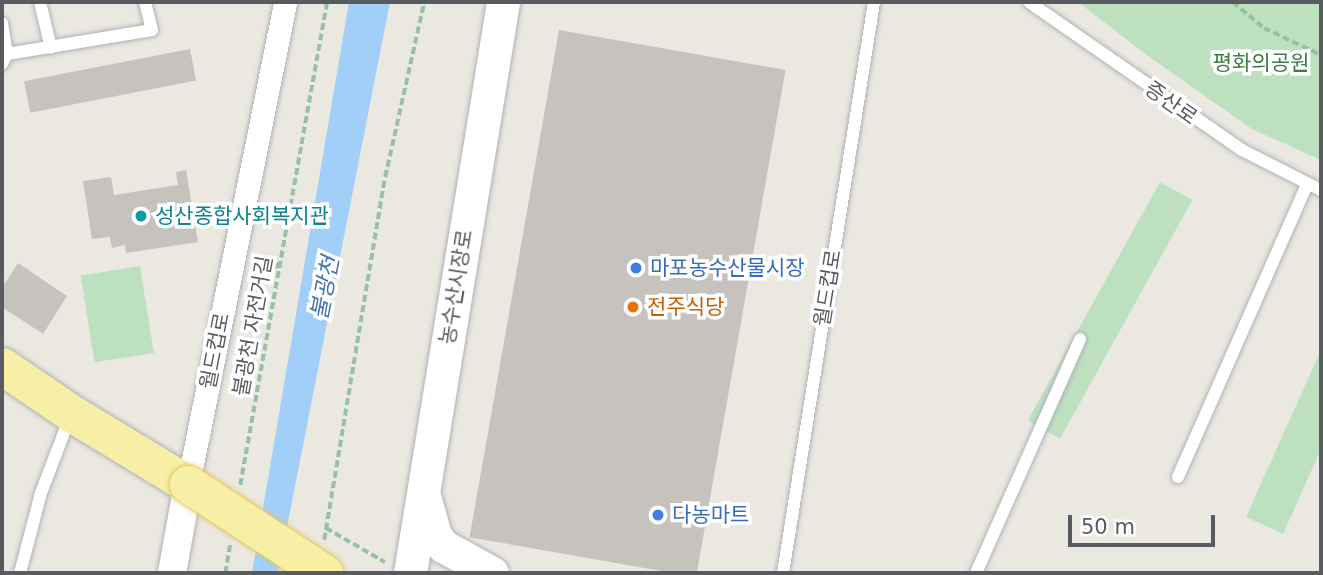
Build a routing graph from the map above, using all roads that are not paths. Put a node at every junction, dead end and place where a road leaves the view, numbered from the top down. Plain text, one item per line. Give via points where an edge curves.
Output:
1 (40, 2) edge
2 (145, 2) edge
3 (285, 2) edge
4 (503, 2) edge
5 (874, 2) edge
6 (1029, 2) edge
7 (2, 23) edge
8 (51, 48) junction
9 (5, 59) edge
10 (1307, 184) junction
11 (1321, 190) edge
12 (1080, 339) dead end
13 (2, 366) edge
14 (71, 413) junction
15 (1178, 477) dead end
16 (188, 484) junction
17 (422, 492) junction
18 (323, 562) edge
19 (402, 570) edge
20 (20, 573) edge
21 (172, 573) edge
22 (492, 573) edge
23 (783, 573) edge
24 (976, 573) edge

1 - 8 lane
2 - 8 lane via 152,30
3 - 16 street, 월드컵로
4 - 17 main road, 농수산시장로
5 - 23 lane, 월드컵로
6 - 10 lane, 증산로 via 1190,116
7 - 9 lane
8 - 9 lane
10 - 11 lane, 증산로
10 - 15 lane
12 - 24 lane
13 - 14 main road
14 - 16 main road
14 - 20 lane via 41,494
16 - 18 main road, bridge
16 - 21 street
17 - 19 main road, 농수산시장로
17 - 22 main road via 443,546

